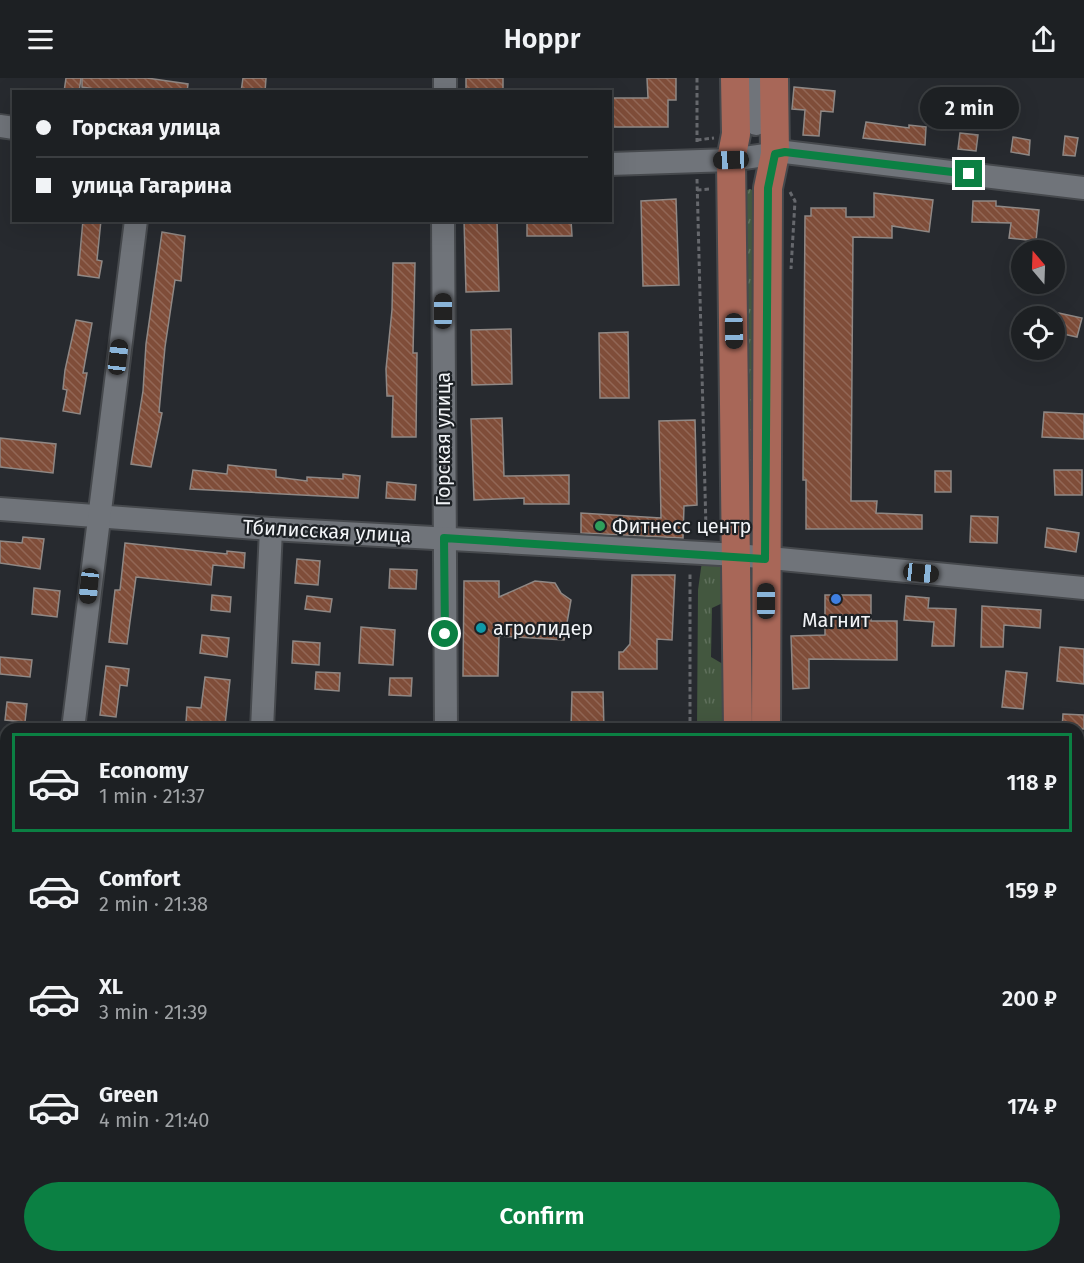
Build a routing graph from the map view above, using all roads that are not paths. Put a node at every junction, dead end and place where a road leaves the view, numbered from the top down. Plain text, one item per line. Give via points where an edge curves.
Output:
1 (735, 78) edge
2 (755, 78) edge
3 (774, 78) edge
4 (756, 124) dead end
5 (775, 154) junction
6 (731, 160) junction
7 (612, 164) edge
8 (1084, 188) edge
9 (136, 222) edge
10 (443, 222) edge
11 (0, 509) edge
12 (98, 515) junction
13 (271, 529) junction
14 (444, 538) junction
15 (752, 557) junction
16 (1084, 588) edge
17 (74, 723) edge
18 (262, 723) edge
19 (446, 723) edge
20 (738, 723) edge
21 (766, 723) edge

1 - 6 main road via 736,134
2 - 4 street
3 - 5 main road
5 - 6 street
5 - 8 street via 785,152
5 - 15 main road via 768,188
6 - 7 street
6 - 15 main road
9 - 12 street
10 - 14 street, Горская улица
11 - 12 street, Тбилисская улица
12 - 13 street, Тбилисская улица
12 - 17 street
13 - 14 street, Тбилисская улица
13 - 18 street
14 - 15 street, Тбилисская улица
14 - 19 street, Горская улица
15 - 16 street, Тбилисская улица
15 - 20 main road
15 - 21 main road

